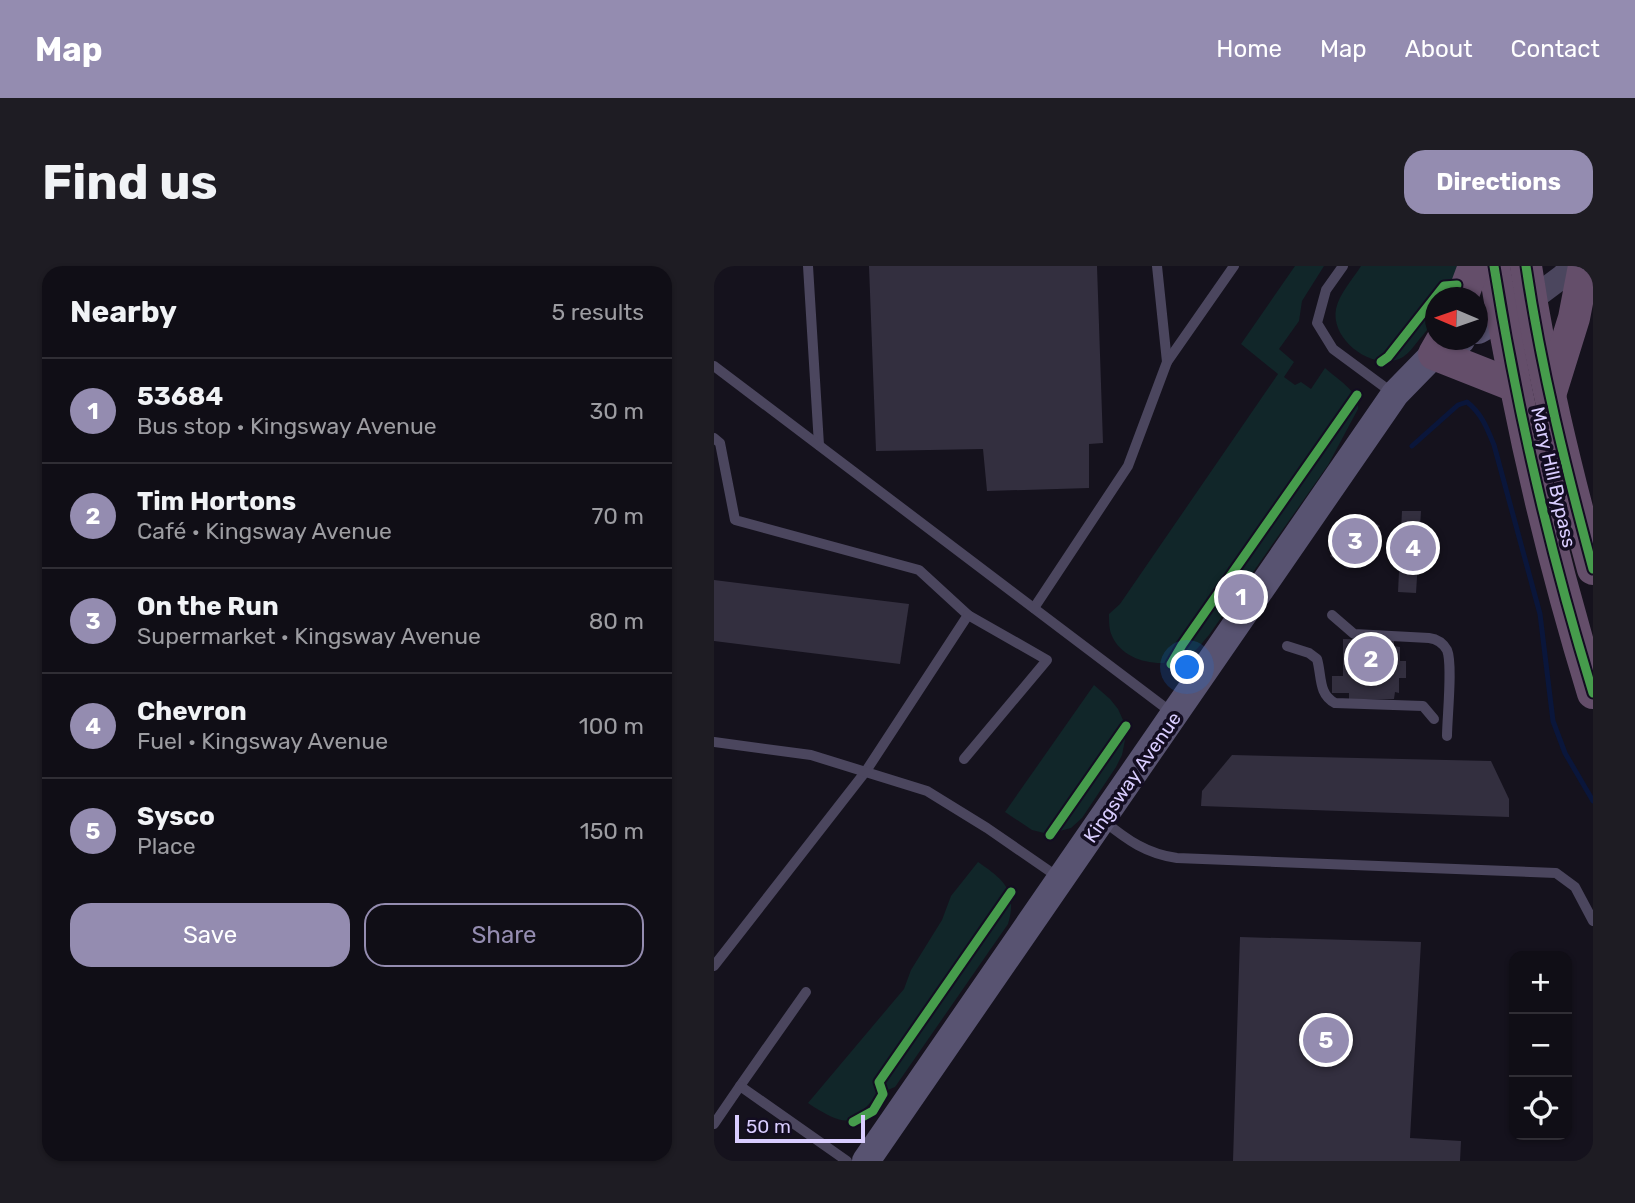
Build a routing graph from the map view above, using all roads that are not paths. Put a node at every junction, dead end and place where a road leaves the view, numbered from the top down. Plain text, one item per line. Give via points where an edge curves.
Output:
1 (808, 266) edge
2 (1157, 266) edge
3 (1234, 266) edge
4 (1343, 266) edge
5 (1474, 266) edge
6 (1494, 266) edge
7 (1526, 266) edge
8 (1573, 266) edge
9 (1584, 266) edge
10 (1466, 287) edge
11 (1531, 300) junction
12 (1490, 323) edge
13 (1440, 350) edge
14 (1456, 350) edge
15 (1167, 362) junction
16 (714, 366) edge
17 (1515, 386) junction
18 (1395, 394) junction
19 (1551, 394) junction
20 (714, 438) edge
21 (819, 445) junction
22 (1593, 569) edge
23 (1034, 608) junction
24 (968, 615) junction
25 (1332, 615) dead end
26 (1287, 646) dead end
27 (1593, 693) edge
28 (1175, 715) junction
29 (1434, 719) dead end
30 (1447, 736) dead end
31 (714, 743) edge
32 (964, 759) dead end
33 (866, 771) junction
34 (1102, 820) junction
35 (1061, 879) junction
36 (1593, 921) edge
37 (714, 966) edge
38 (806, 992) dead end
39 (740, 1086) junction
40 (714, 1124) edge
41 (847, 1161) edge
42 (866, 1161) edge

1 - 21 lane
2 - 15 lane
3 - 15 lane
4 - 18 lane via 1326,290 1317,323 1333,349
5 - 10 highway
6 - 12 highway, Mary Hill Bypass
7 - 11 highway, Mary Hill Bypass
8 - 11 street
9 - 19 highway
11 - 12 main road
11 - 19 highway, Mary Hill Bypass
12 - 17 highway, Mary Hill Bypass
13 - 18 main road, Kingsway Avenue
14 - 17 highway
15 - 23 lane via 1128,466
16 - 21 lane
17 - 27 highway, Mary Hill Bypass via 1549,537
18 - 28 main road, Kingsway Avenue
19 - 22 highway, Mary Hill Bypass
20 - 24 lane via 720,443 735,520 919,570
21 - 23 lane
23 - 28 lane
24 - 32 lane via 1047,660
24 - 33 lane
25 - 30 lane via 1354,634 1436,639 1446,648
26 - 29 lane via 1317,659 1321,687 1335,703 1423,706
28 - 34 main road, Kingsway Avenue
31 - 33 lane via 811,755
33 - 35 lane via 927,791
33 - 37 lane
34 - 35 main road, Kingsway Avenue
34 - 36 lane via 1143,849 1177,858 1556,873 1575,887
35 - 42 main road, Kingsway Avenue
38 - 39 lane
39 - 40 lane
39 - 41 lane

